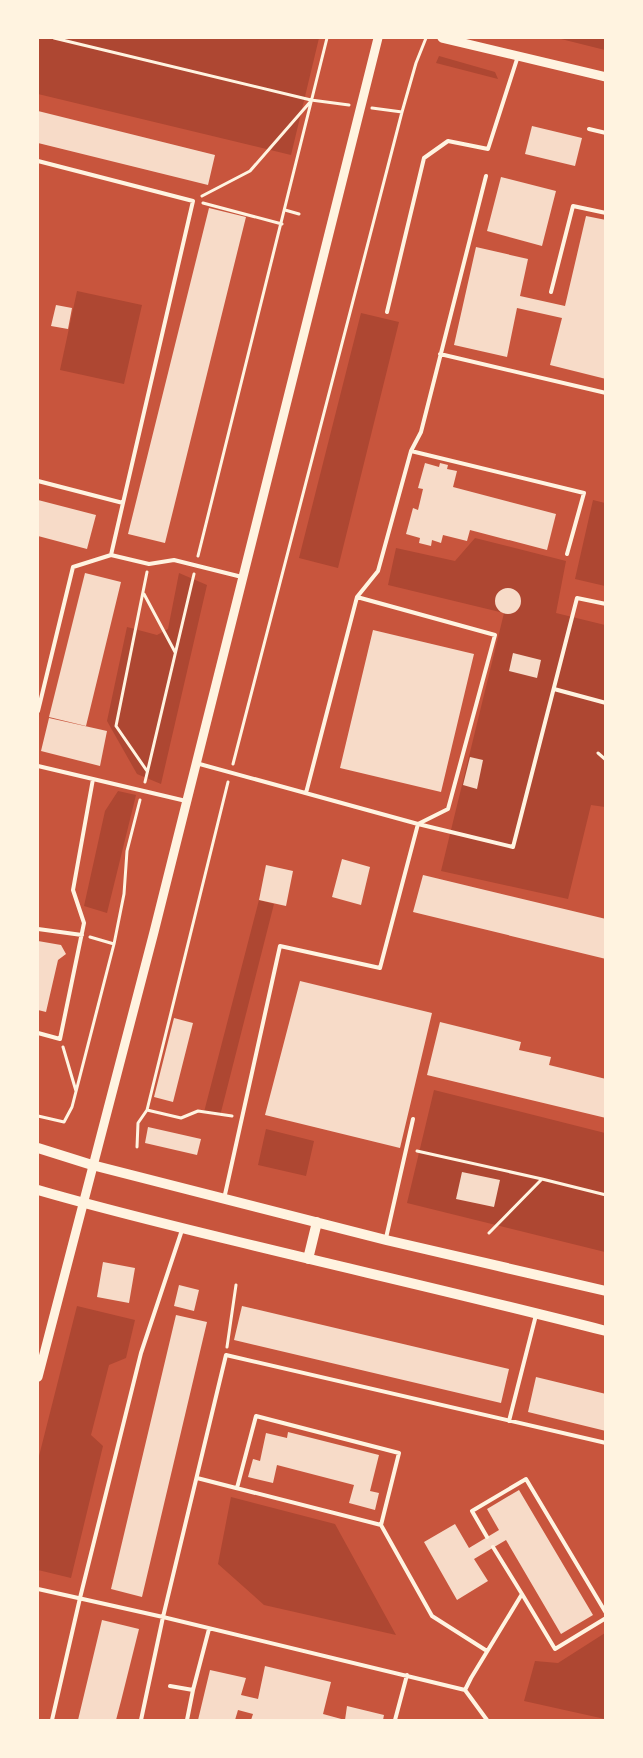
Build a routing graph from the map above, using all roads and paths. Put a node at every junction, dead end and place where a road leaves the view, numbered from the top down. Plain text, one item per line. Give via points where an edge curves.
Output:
1 (54, 38) edge
2 (378, 38) edge
3 (426, 38) edge
4 (442, 38) edge
5 (518, 56) junction
6 (606, 77) edge
7 (311, 100) junction
8 (360, 106) junction
9 (402, 112) junction
10 (589, 129) dead end
11 (606, 133) edge
12 (38, 161) edge
13 (486, 176) dead end
14 (193, 200) junction
15 (285, 210) dead end
16 (606, 213) edge
17 (300, 214) dead end
18 (282, 224) dead end
19 (551, 292) dead end
20 (387, 312) dead end
21 (440, 354) junction
22 (606, 393) edge
23 (411, 451) junction
24 (38, 481) edge
25 (123, 503) junction
26 (111, 554) junction
27 (568, 554) dead end
28 (149, 564) junction
29 (242, 576) junction
30 (143, 592) junction
31 (357, 597) junction
32 (606, 604) edge
33 (175, 652) dead end
34 (554, 689) junction
35 (606, 703) edge
36 (38, 711) edge
37 (598, 753) dead end
38 (606, 760) edge
39 (196, 763) junction
40 (38, 766) edge
41 (147, 771) dead end
42 (230, 772) junction
43 (93, 779) junction
44 (306, 793) junction
45 (186, 801) junction
46 (418, 824) junction
47 (38, 929) edge
48 (82, 935) junction
49 (114, 944) dead end
50 (38, 1034) edge
51 (60, 1039) junction
52 (76, 1093) dead end
53 (72, 1107) dead end
54 (147, 1110) junction
55 (38, 1116) edge
56 (242, 1118) junction
57 (413, 1118) dead end
58 (137, 1147) dead end
59 (38, 1148) edge
60 (406, 1149) junction
61 (92, 1165) junction
62 (542, 1180) junction
63 (38, 1190) edge
64 (606, 1195) edge
65 (224, 1199) junction
66 (82, 1203) junction
67 (317, 1222) junction
68 (183, 1228) junction
69 (488, 1233) dead end
70 (386, 1240) junction
71 (308, 1259) junction
72 (236, 1285) dead end
73 (606, 1291) edge
74 (536, 1312) junction
75 (606, 1331) edge
76 (41, 1351) edge
77 (226, 1355) junction
78 (38, 1377) edge
79 (509, 1421) junction
80 (606, 1443) edge
81 (197, 1478) junction
82 (238, 1488) junction
83 (380, 1525) junction
84 (487, 1537) dead end
85 (494, 1547) dead end
86 (38, 1589) edge
87 (522, 1594) junction
88 (80, 1598) junction
89 (606, 1613) edge
90 (163, 1617) junction
91 (606, 1618) edge
92 (209, 1629) junction
93 (487, 1651) junction
94 (407, 1675) junction
95 (170, 1686) dead end
96 (193, 1690) junction
97 (465, 1690) junction
98 (52, 1720) edge
99 (141, 1720) edge
100 (187, 1720) edge
101 (395, 1720) edge
102 (487, 1720) edge

1 - 7 path
2 - 8 street
3 - 9 path
4 - 5 street
5 - 6 street
5 - 20 lane via 488,149 448,141 424,158
7 - 8 path
7 - 14 path via 250,171
8 - 9 path
8 - 29 street
9 - 42 path
10 - 11 lane
12 - 14 lane
13 - 21 lane
14 - 18 path
14 - 25 lane
15 - 17 path
16 - 19 lane via 573,206
21 - 22 lane
21 - 23 lane via 421,432
23 - 27 lane via 584,493
23 - 31 lane via 378,571
24 - 25 lane
25 - 26 lane
26 - 28 lane
26 - 36 lane via 72,568
28 - 29 lane via 174,560
28 - 30 path
29 - 39 street
30 - 33 path
30 - 41 path via 116,726
31 - 44 lane
31 - 46 lane via 495,635 448,809
32 - 34 lane via 577,598
34 - 35 lane
34 - 46 lane via 512,847
37 - 38 path
39 - 42 lane
39 - 45 street
40 - 43 lane
42 - 44 lane
42 - 54 path
43 - 45 lane
43 - 48 lane via 74,890 84,923
44 - 46 lane
45 - 61 street
46 - 56 lane via 380,968 280,946
47 - 48 lane
48 - 49 path
48 - 51 lane
50 - 51 lane
51 - 52 path
53 - 55 path via 64,1122
54 - 56 path via 182,1118 198,1111
54 - 58 path via 138,1123
56 - 65 lane
57 - 60 lane
59 - 61 main road
60 - 62 path
60 - 70 lane
61 - 65 main road
61 - 66 street
62 - 64 path
62 - 69 path
63 - 66 main road
65 - 67 main road
66 - 68 main road
66 - 76 street
67 - 70 main road
67 - 71 main road
68 - 71 main road
68 - 88 lane via 141,1354
70 - 73 main road
71 - 74 main road
72 - 77 path
74 - 75 main road
74 - 79 lane
76 - 78 street
77 - 79 lane
77 - 81 lane
79 - 80 lane
81 - 82 lane
81 - 90 lane
82 - 83 lane
82 - 83 lane via 256,1416 399,1453
83 - 93 lane via 432,1616
84 - 89 lane via 472,1511 526,1479
85 - 87 lane
86 - 88 lane
87 - 91 lane via 554,1649
87 - 93 lane
88 - 90 lane
88 - 98 lane
90 - 92 lane
90 - 99 lane
92 - 94 lane
92 - 96 lane
93 - 97 lane
94 - 97 lane
94 - 101 lane
95 - 96 lane
96 - 100 lane
97 - 102 lane

